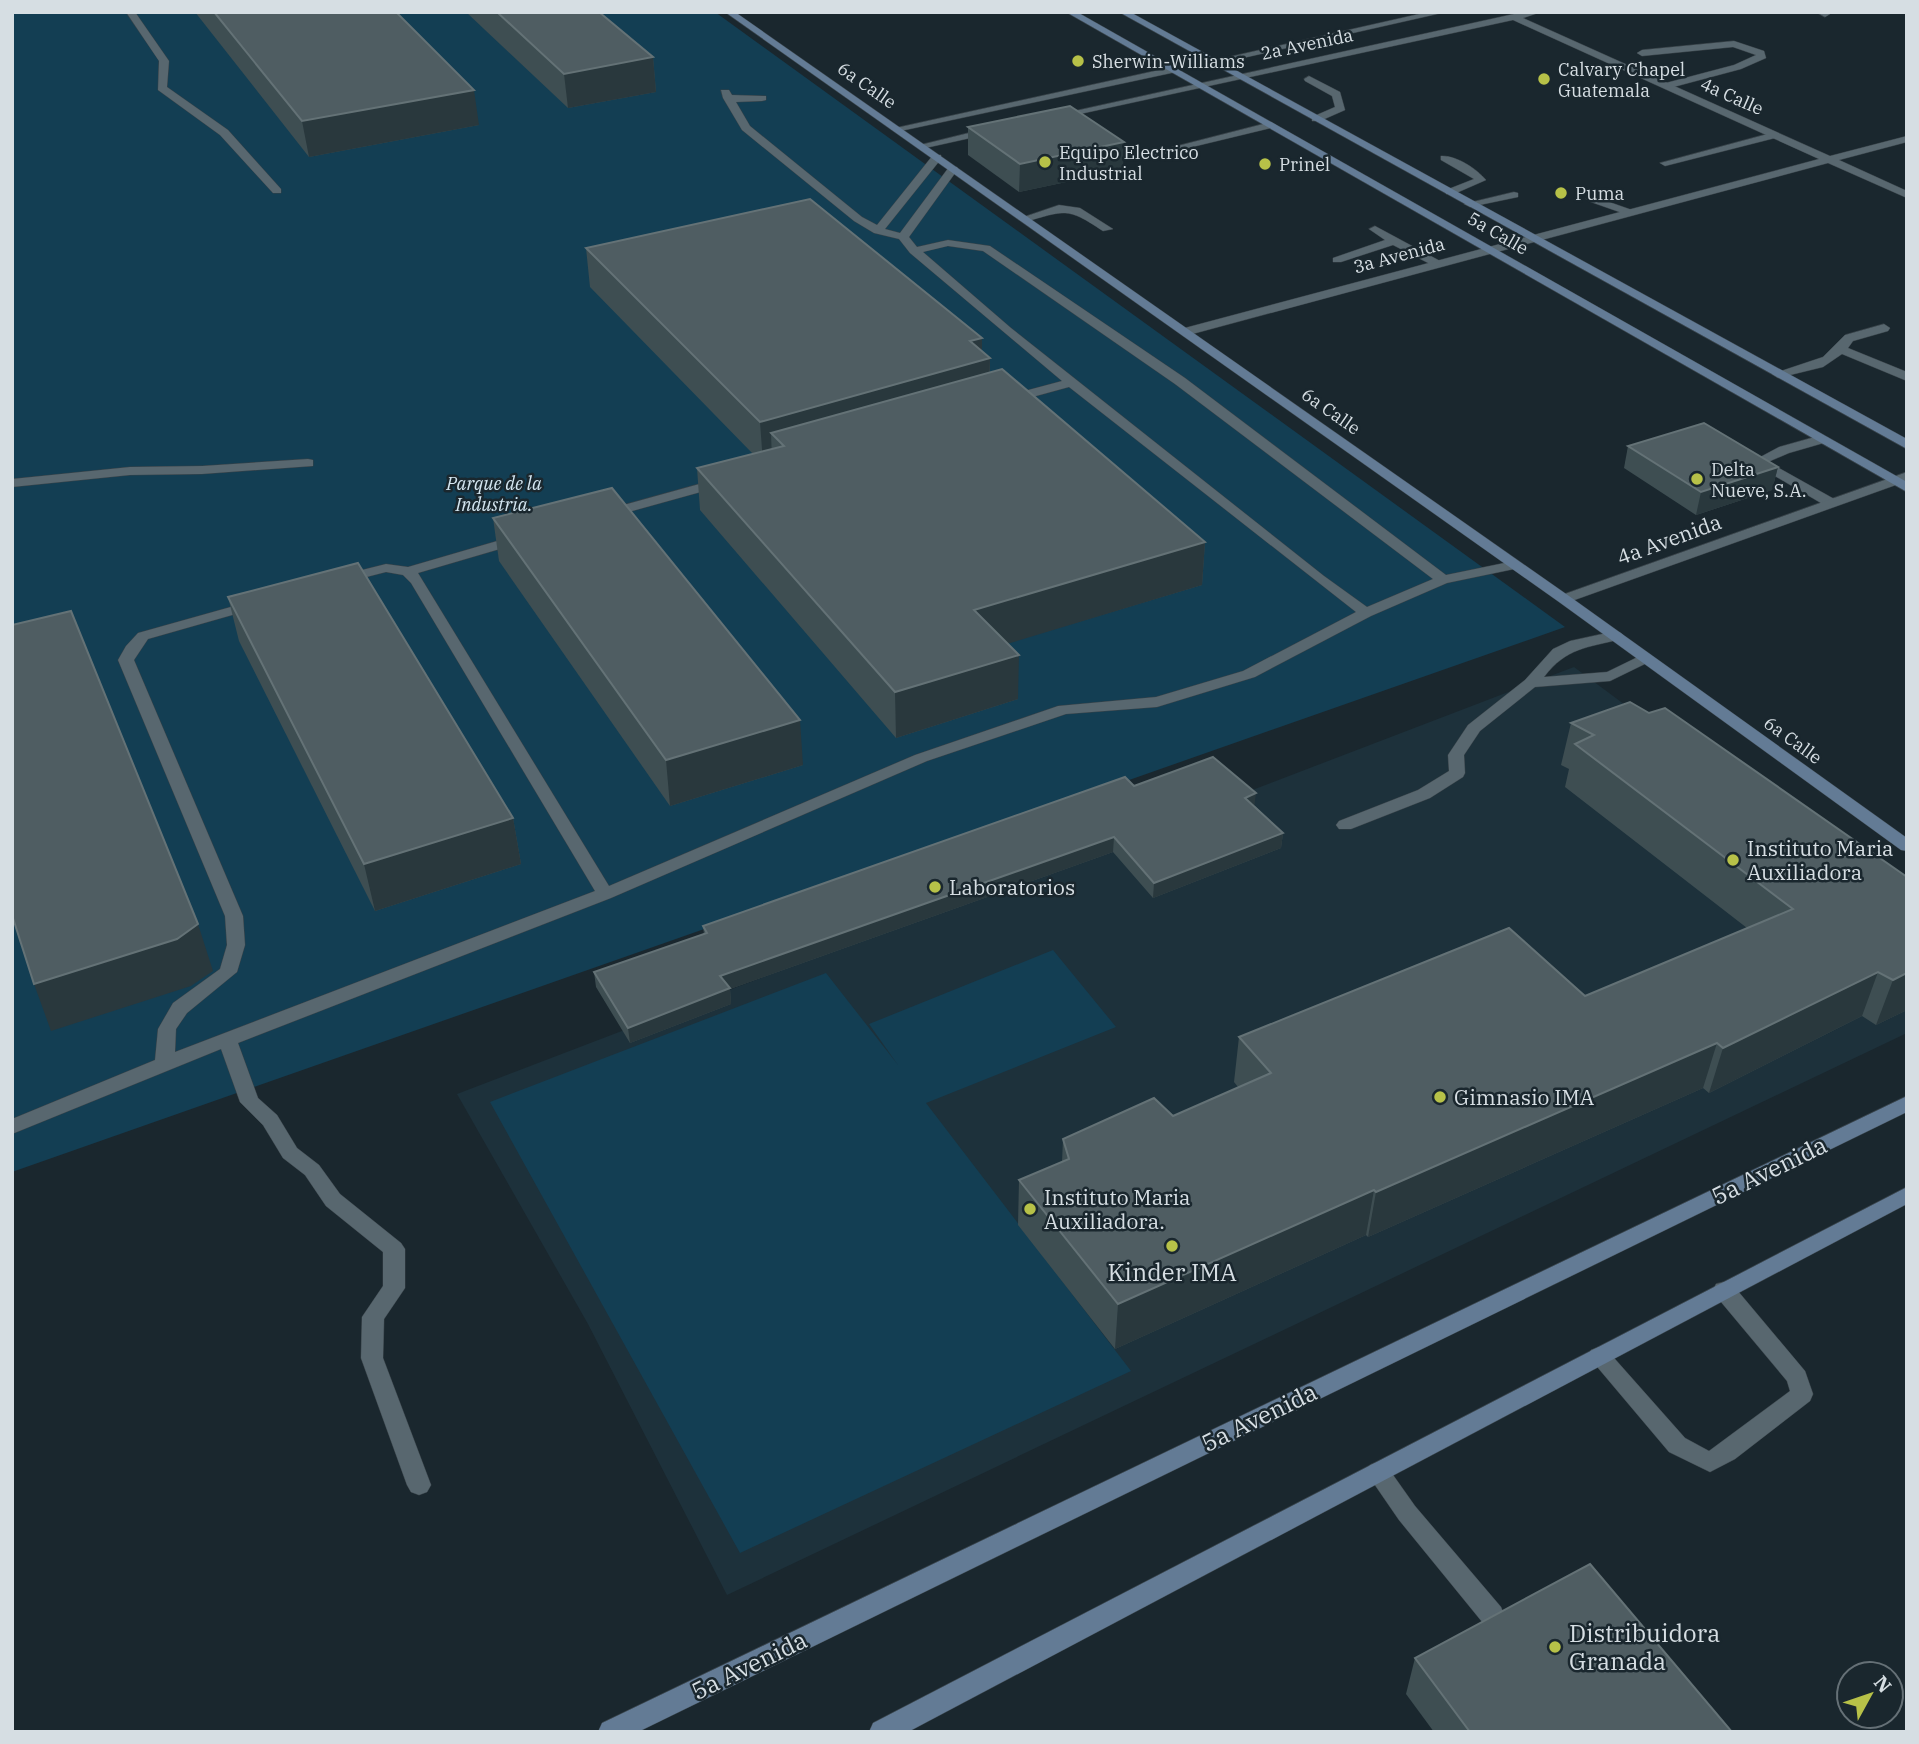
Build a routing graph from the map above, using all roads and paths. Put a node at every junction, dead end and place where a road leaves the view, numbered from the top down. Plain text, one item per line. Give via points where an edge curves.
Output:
1 (130, 12) edge
2 (729, 12) edge
3 (1070, 12) edge
4 (1123, 12) edge
5 (1442, 12) edge
6 (1537, 12) edge
7 (1510, 15) edge
8 (1642, 53) dead end
9 (1212, 62) junction
10 (1174, 70) junction
11 (1240, 77) junction
12 (1309, 79) dead end
13 (1200, 85) junction
14 (1666, 86) junction
15 (762, 98) dead end
16 (1316, 119) junction
17 (1040, 120) edge
18 (1271, 125) junction
19 (896, 129) junction
20 (1000, 129) edge
21 (1775, 135) junction
22 (1907, 139) edge
23 (920, 146) junction
24 (1155, 153) dead end
25 (937, 157) junction
26 (1445, 158) dead end
27 (1828, 159) junction
28 (1665, 163) dead end
29 (953, 169) junction
30 (277, 191) dead end
31 (1450, 192) junction
32 (1514, 195) dead end
33 (1907, 195) edge
34 (1592, 199) dead end
35 (1470, 204) junction
36 (1628, 212) junction
37 (1024, 219) junction
38 (1107, 229) dead end
39 (1375, 229) dead end
40 (878, 231) junction
41 (903, 237) junction
42 (1531, 237) junction
43 (1394, 241) junction
44 (1488, 249) junction
45 (914, 251) junction
46 (1337, 260) dead end
47 (1436, 263) junction
48 (1884, 328) dead end
49 (1185, 332) junction
50 (1842, 350) junction
51 (1778, 374) junction
52 (1907, 377) edge
53 (1071, 382) junction
54 (992, 405) edge
55 (1822, 439) junction
56 (1907, 445) edge
57 (308, 463) dead end
58 (740, 476) edge
59 (1903, 481) edge
60 (12, 483) edge
61 (1831, 503) junction
62 (594, 518) edge
63 (527, 537) edge
64 (1514, 565) junction
65 (408, 571) junction
66 (1443, 580) junction
67 (324, 584) edge
68 (272, 599) edge
69 (1564, 599) junction
70 (1366, 612) junction
71 (1616, 636) junction
72 (1646, 657) junction
73 (1531, 683) junction
74 (1345, 825) dead end
75 (1907, 846) edge
76 (604, 894) junction
77 (227, 1040) junction
78 (164, 1064) junction
79 (1907, 1103) edge
80 (12, 1127) edge
81 (1907, 1195) edge
82 (1724, 1290) junction
83 (1599, 1356) junction
84 (1378, 1472) junction
85 (419, 1485) dead end
86 (1492, 1615) edge
87 (611, 1732) edge
88 (882, 1732) edge

1 - 30 street via 164,61 162,88 242,147
2 - 19 main road, 6a Calle
3 - 10 main road, 5a Calle
4 - 9 main road, 5a Calle
5 - 9 street, 2a Avenida
6 - 7 street, 2a Avenida
7 - 11 street, 2a Avenida
7 - 14 street, 4a Calle
8 - 14 street via 1734,44 1761,53 1761,58 1751,63
9 - 11 main road, 5a Calle
10 - 13 main road, 5a Calle
10 - 19 street
11 - 13 street, 2a Avenida
11 - 16 main road, 5a Calle
12 - 16 street via 1336,94 1341,108
13 - 17 street, 2a Avenida
13 - 18 main road, 5a Calle
14 - 21 street, 4a Calle
15 - 40 street via 727,95 747,128
16 - 31 main road, 5a Calle
18 - 24 street
18 - 44 main road, 5a Calle
19 - 23 main road, 6a Calle
20 - 23 street
21 - 27 street, 4a Calle
21 - 28 street
22 - 27 street, 3a Avenida
23 - 25 main road, 6a Calle
25 - 29 main road, 6a Calle
25 - 40 street
26 - 31 street via 1480,180
27 - 33 street, 4a Calle
27 - 36 street, 3a Avenida
29 - 37 main road, 6a Calle
29 - 41 street
31 - 35 main road, 5a Calle
32 - 35 street
34 - 36 street
35 - 42 main road, 5a Calle
36 - 42 street, 3a Avenida
37 - 38 street via 1067,207
37 - 49 main road, 6a Calle
39 - 43 street
40 - 41 street
41 - 45 street
42 - 44 street, 3a Avenida
42 - 51 main road, 5a Calle
43 - 46 street
43 - 47 street
44 - 47 street, 3a Avenida
44 - 55 main road, 5a Calle
45 - 53 street
45 - 66 street via 948,243 986,248 1180,381
47 - 49 street, 3a Avenida
48 - 50 street via 1849,338
49 - 64 main road, 6a Calle
50 - 51 street via 1815,368
50 - 52 street
51 - 56 main road, 5a Calle
53 - 54 street
53 - 70 street
55 - 59 main road, 5a Calle
55 - 61 street via 1758,462
57 - 60 street via 130,471
58 - 62 street
59 - 61 street, 4a Avenida
61 - 69 street, 4a Avenida
63 - 65 street
64 - 66 street
64 - 69 main road, 6a Calle
65 - 67 street via 386,568
65 - 76 street
66 - 70 street
68 - 78 street via 143,636 126,660 234,916 236,945 228,972 180,1008 167,1029
69 - 71 main road, 6a Calle
70 - 76 street via 1249,674 1157,702 1064,709 921,758
71 - 72 main road, 6a Calle
71 - 73 street via 1564,646
72 - 73 street via 1610,676
72 - 75 main road, 6a Calle
73 - 74 street via 1474,728 1456,755 1457,773 1424,794
76 - 77 street
77 - 78 street
77 - 85 street via 250,1102 270,1120 290,1153 312,1170 333,1200 394,1248 394,1288 373,1317 372,1358
78 - 80 street
79 - 87 main road, 5a Avenida
81 - 82 main road
82 - 83 main road
82 - 83 street via 1797,1377 1802,1394 1710,1462 1677,1445
83 - 84 main road
84 - 86 street
84 - 88 main road

